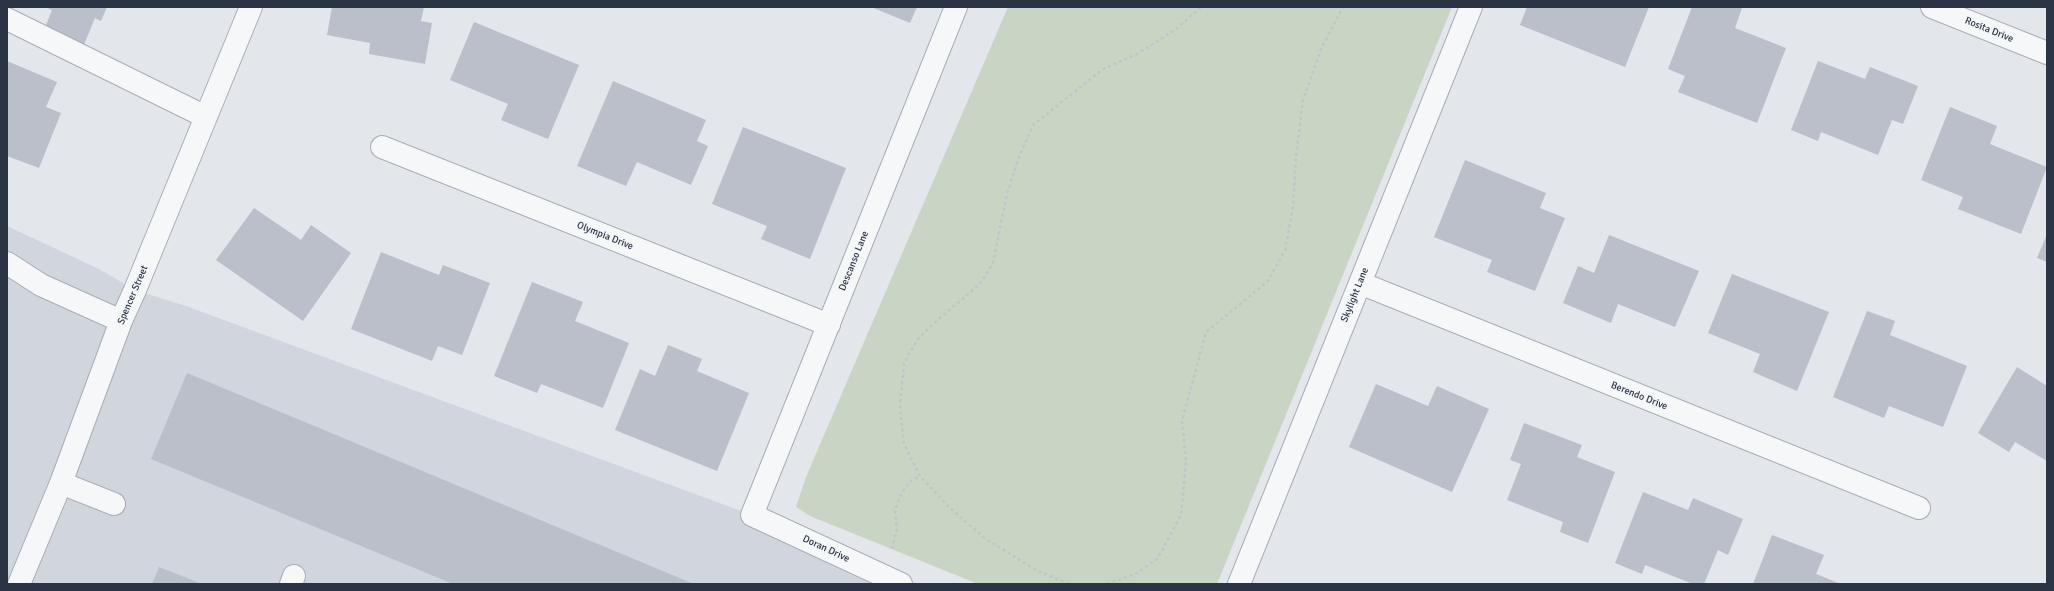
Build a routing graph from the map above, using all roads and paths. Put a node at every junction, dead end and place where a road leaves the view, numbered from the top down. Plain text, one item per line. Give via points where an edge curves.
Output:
1 (251, 7) edge
2 (956, 7) edge
3 (1201, 7) edge
4 (1343, 7) edge
5 (1471, 7) edge
6 (1932, 7) edge
7 (7, 19) edge
8 (2047, 53) edge
9 (206, 117) junction
10 (382, 147) dead end
11 (7, 263) edge
12 (1360, 283) junction
13 (121, 321) junction
14 (829, 325) junction
15 (920, 476) junction
16 (61, 484) junction
17 (114, 504) dead end
18 (1918, 508) dead end
19 (752, 515) joint
20 (893, 580) edge
21 (18, 584) edge
22 (1069, 584) edge
23 (1107, 584) edge
24 (1239, 584) edge

1 - 9 street, Spencer Street
2 - 14 street, Descanso Lane
3 - 15 path via 1175,30 1137,54 1103,69 1032,125 1007,194 993,263 980,284 918,339 904,363 900,407 904,444
4 - 23 path via 1321,49 1303,100 1293,207 1285,250 1268,281 1206,332 1182,421 1186,461 1181,515 1158,558 1137,573
5 - 12 street, Skylight Lane
6 - 8 street, Rosita Drive
7 - 9 street
9 - 13 street, Spencer Street
10 - 14 street, Olympia Drive
11 - 13 street via 41,285
12 - 18 street, Berendo Drive
12 - 24 street, Skylight Lane
13 - 16 street, Spencer Street
14 - 19 street, Descanso Lane
15 - 20 path via 909,482 894,511 897,529
15 - 22 path via 949,507 983,537 1036,570
16 - 17 street
16 - 21 street, Spencer Street
19 - 20 street, Doran Drive

